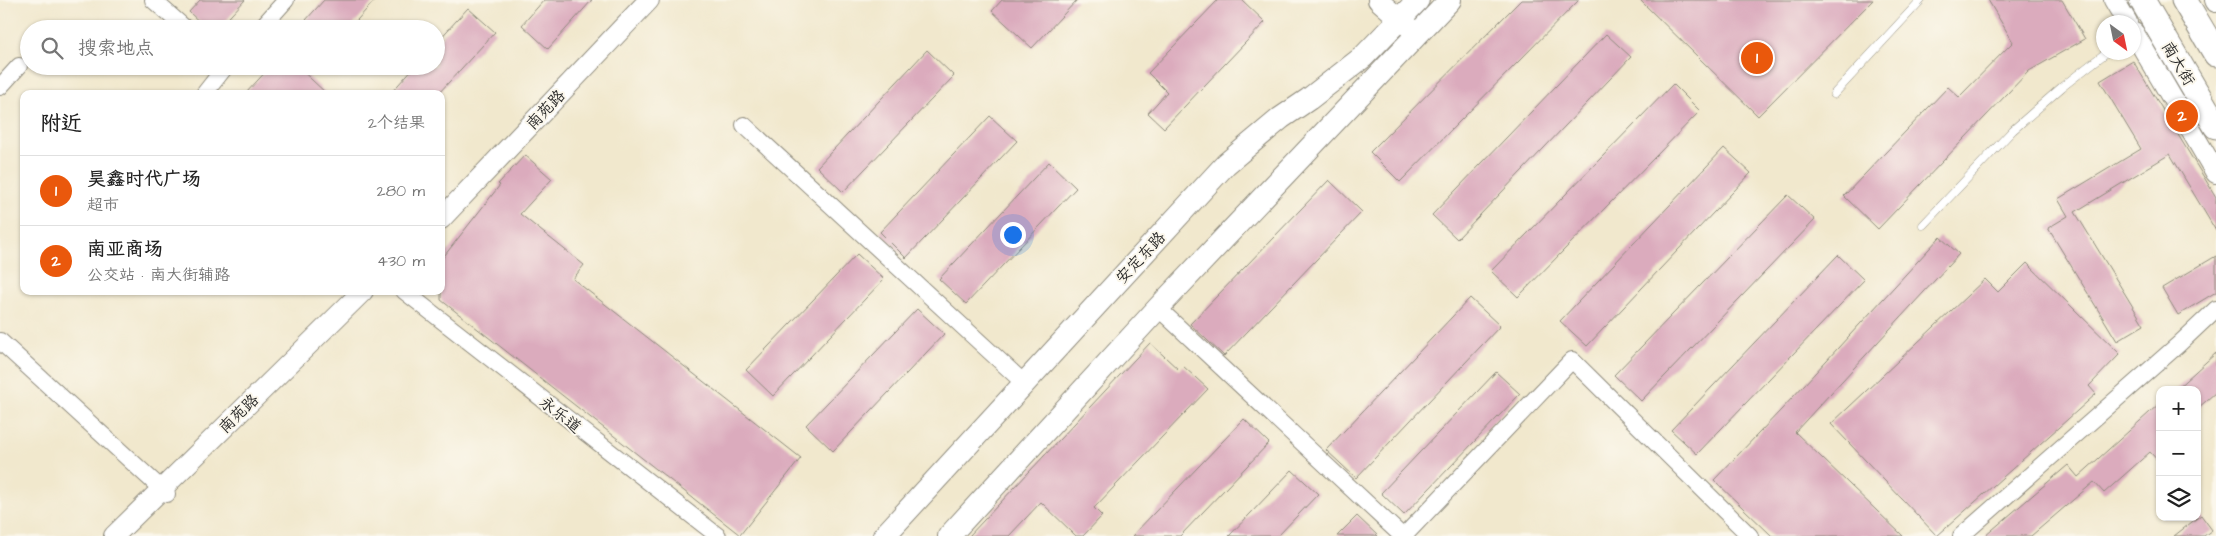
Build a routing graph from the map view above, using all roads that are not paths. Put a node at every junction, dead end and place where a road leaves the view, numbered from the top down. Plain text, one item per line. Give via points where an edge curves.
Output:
1 (153, 0) edge
2 (286, 0) edge
3 (638, 0) edge
4 (649, 0) edge
5 (1378, 0) edge
6 (1450, 0) edge
7 (1921, 0) edge
8 (2114, 0) edge
9 (2142, 0) edge
10 (2184, 0) edge
11 (1404, 8) edge
12 (2128, 15) edge
13 (2140, 15) edge
14 (176, 20) edge
15 (268, 20) edge
16 (2141, 30) edge
17 (1421, 31) junction
18 (2141, 31) edge
19 (2216, 54) edge
20 (2097, 60) edge
21 (19, 66) dead end
22 (219, 75) edge
23 (0, 87) edge
24 (207, 90) edge
25 (1834, 94) dead end
26 (744, 125) dead end
27 (2216, 126) edge
28 (2216, 174) edge
29 (445, 204) edge
30 (445, 215) edge
31 (1923, 225) dead end
32 (359, 295) edge
33 (370, 295) edge
34 (409, 295) edge
35 (1158, 308) junction
36 (2216, 309) edge
37 (0, 341) edge
38 (1024, 383) junction
39 (164, 491) junction
40 (114, 536) edge
41 (125, 536) edge
42 (718, 536) edge
43 (884, 536) edge
44 (949, 536) edge
45 (1403, 536) edge
46 (1750, 536) edge
47 (1961, 536) edge

1 - 14 street
2 - 15 street
3 - 29 street, 南苑路
4 - 30 street, 南苑路
5 - 11 street
6 - 17 main road
7 - 25 lane
8 - 12 street
9 - 13 main road, 南大街
10 - 19 main road
11 - 17 street
11 - 38 main road, 安定东路 via 1363,57 1226,164
16 - 27 main road, 南大街
17 - 35 main road
18 - 28 street
20 - 31 lane via 2013,130
21 - 23 street
22 - 24 street
26 - 38 street
32 - 39 street, 南苑路
33 - 39 street, 南苑路
34 - 42 street, 永乐道
35 - 44 main road
35 - 45 street
36 - 47 street
37 - 39 street
38 - 43 main road, 安定东路
39 - 40 street, 南苑路
39 - 41 street, 南苑路
45 - 46 street via 1572,360

